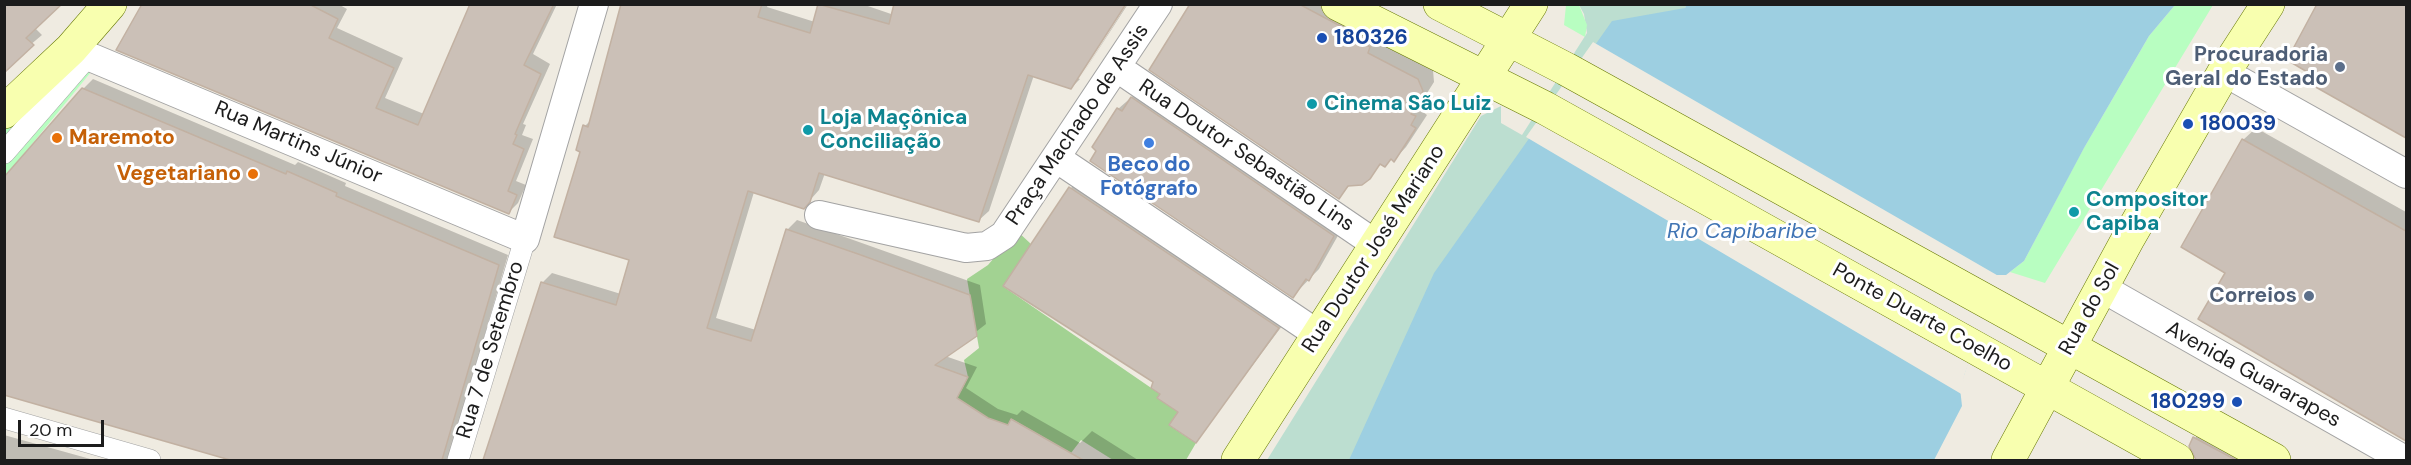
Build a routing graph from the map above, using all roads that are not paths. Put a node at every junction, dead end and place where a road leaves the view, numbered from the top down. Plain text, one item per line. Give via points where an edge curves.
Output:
1 (110, 4) edge
2 (594, 4) edge
3 (1158, 4) edge
4 (1338, 4) edge
5 (1440, 4) edge
6 (1531, 4) edge
7 (2268, 4) edge
8 (1509, 38) junction
9 (80, 52) junction
10 (1116, 67) junction
11 (2224, 72) junction
12 (1483, 78) junction
13 (4, 112) edge
14 (4, 153) edge
15 (1056, 158) junction
16 (2406, 174) edge
17 (819, 215) dead end
18 (525, 239) junction
19 (1377, 246) junction
20 (2102, 288) junction
21 (1319, 334) junction
22 (2068, 347) junction
23 (2048, 388) junction
24 (4, 418) edge
25 (2018, 457) edge
26 (150, 460) edge
27 (458, 460) edge
28 (1238, 460) edge
29 (2177, 460) edge
30 (2274, 460) edge
31 (2405, 460) edge

1 - 9 main road
2 - 18 street
3 - 10 street, Praça Machado de Assis
4 - 12 main road, Ponte Duarte Coelho
5 - 8 main road
6 - 8 main road, Rua Doutor José Mariano
7 - 11 main road, Rua do Sol
8 - 12 main road, Rua Doutor José Mariano
8 - 22 main road
9 - 13 main road
9 - 14 street
9 - 18 street, Rua Martins Júnior
10 - 15 street, Praça Machado de Assis
10 - 19 street, Rua Doutor Sebastião Lins
11 - 16 street
11 - 20 main road, Rua do Sol
12 - 19 main road, Rua Doutor José Mariano
12 - 23 main road, Ponte Duarte Coelho via 1545,108
15 - 17 street, Praça Machado de Assis via 1004,236 987,246 966,248
15 - 21 street
18 - 27 street, Rua 7 de Setembro
19 - 21 main road, Rua Doutor José Mariano
20 - 22 main road, Rua do Sol
20 - 31 street, Avenida Guararapes
21 - 28 main road, Rua Doutor José Mariano
22 - 23 main road, Rua do Sol
22 - 30 main road
23 - 25 main road, Rua do Sol
23 - 29 main road
24 - 26 street

